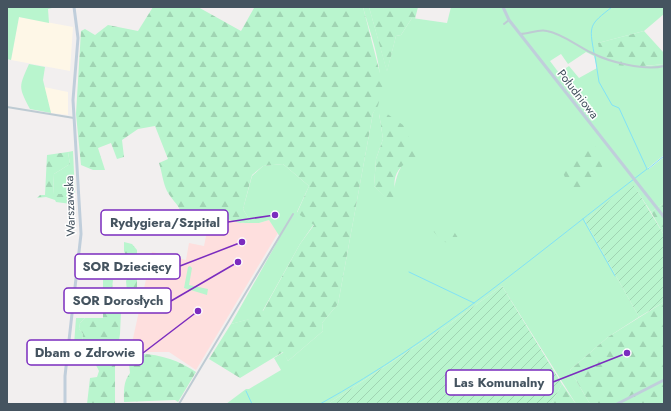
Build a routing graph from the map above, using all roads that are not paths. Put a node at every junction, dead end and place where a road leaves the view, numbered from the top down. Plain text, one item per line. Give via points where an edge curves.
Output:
1 (74, 7) edge
2 (503, 7) edge
3 (509, 20) junction
4 (504, 24) dead end
5 (520, 34) junction
6 (664, 66) edge
7 (7, 107) edge
8 (74, 118) junction
9 (292, 214) dead end
10 (664, 217) edge
11 (664, 380) edge
12 (65, 404) edge
13 (179, 404) edge
14 (617, 404) edge

1 - 8 main road, Warszawska via 78,44 73,91
2 - 3 main road, Południowa
3 - 4 street
3 - 5 main road, Południowa
5 - 6 street via 546,30 593,54 649,68
5 - 10 main road, Południowa
7 - 8 street
8 - 12 main road, Warszawska via 81,234
9 - 13 street
11 - 14 main road

